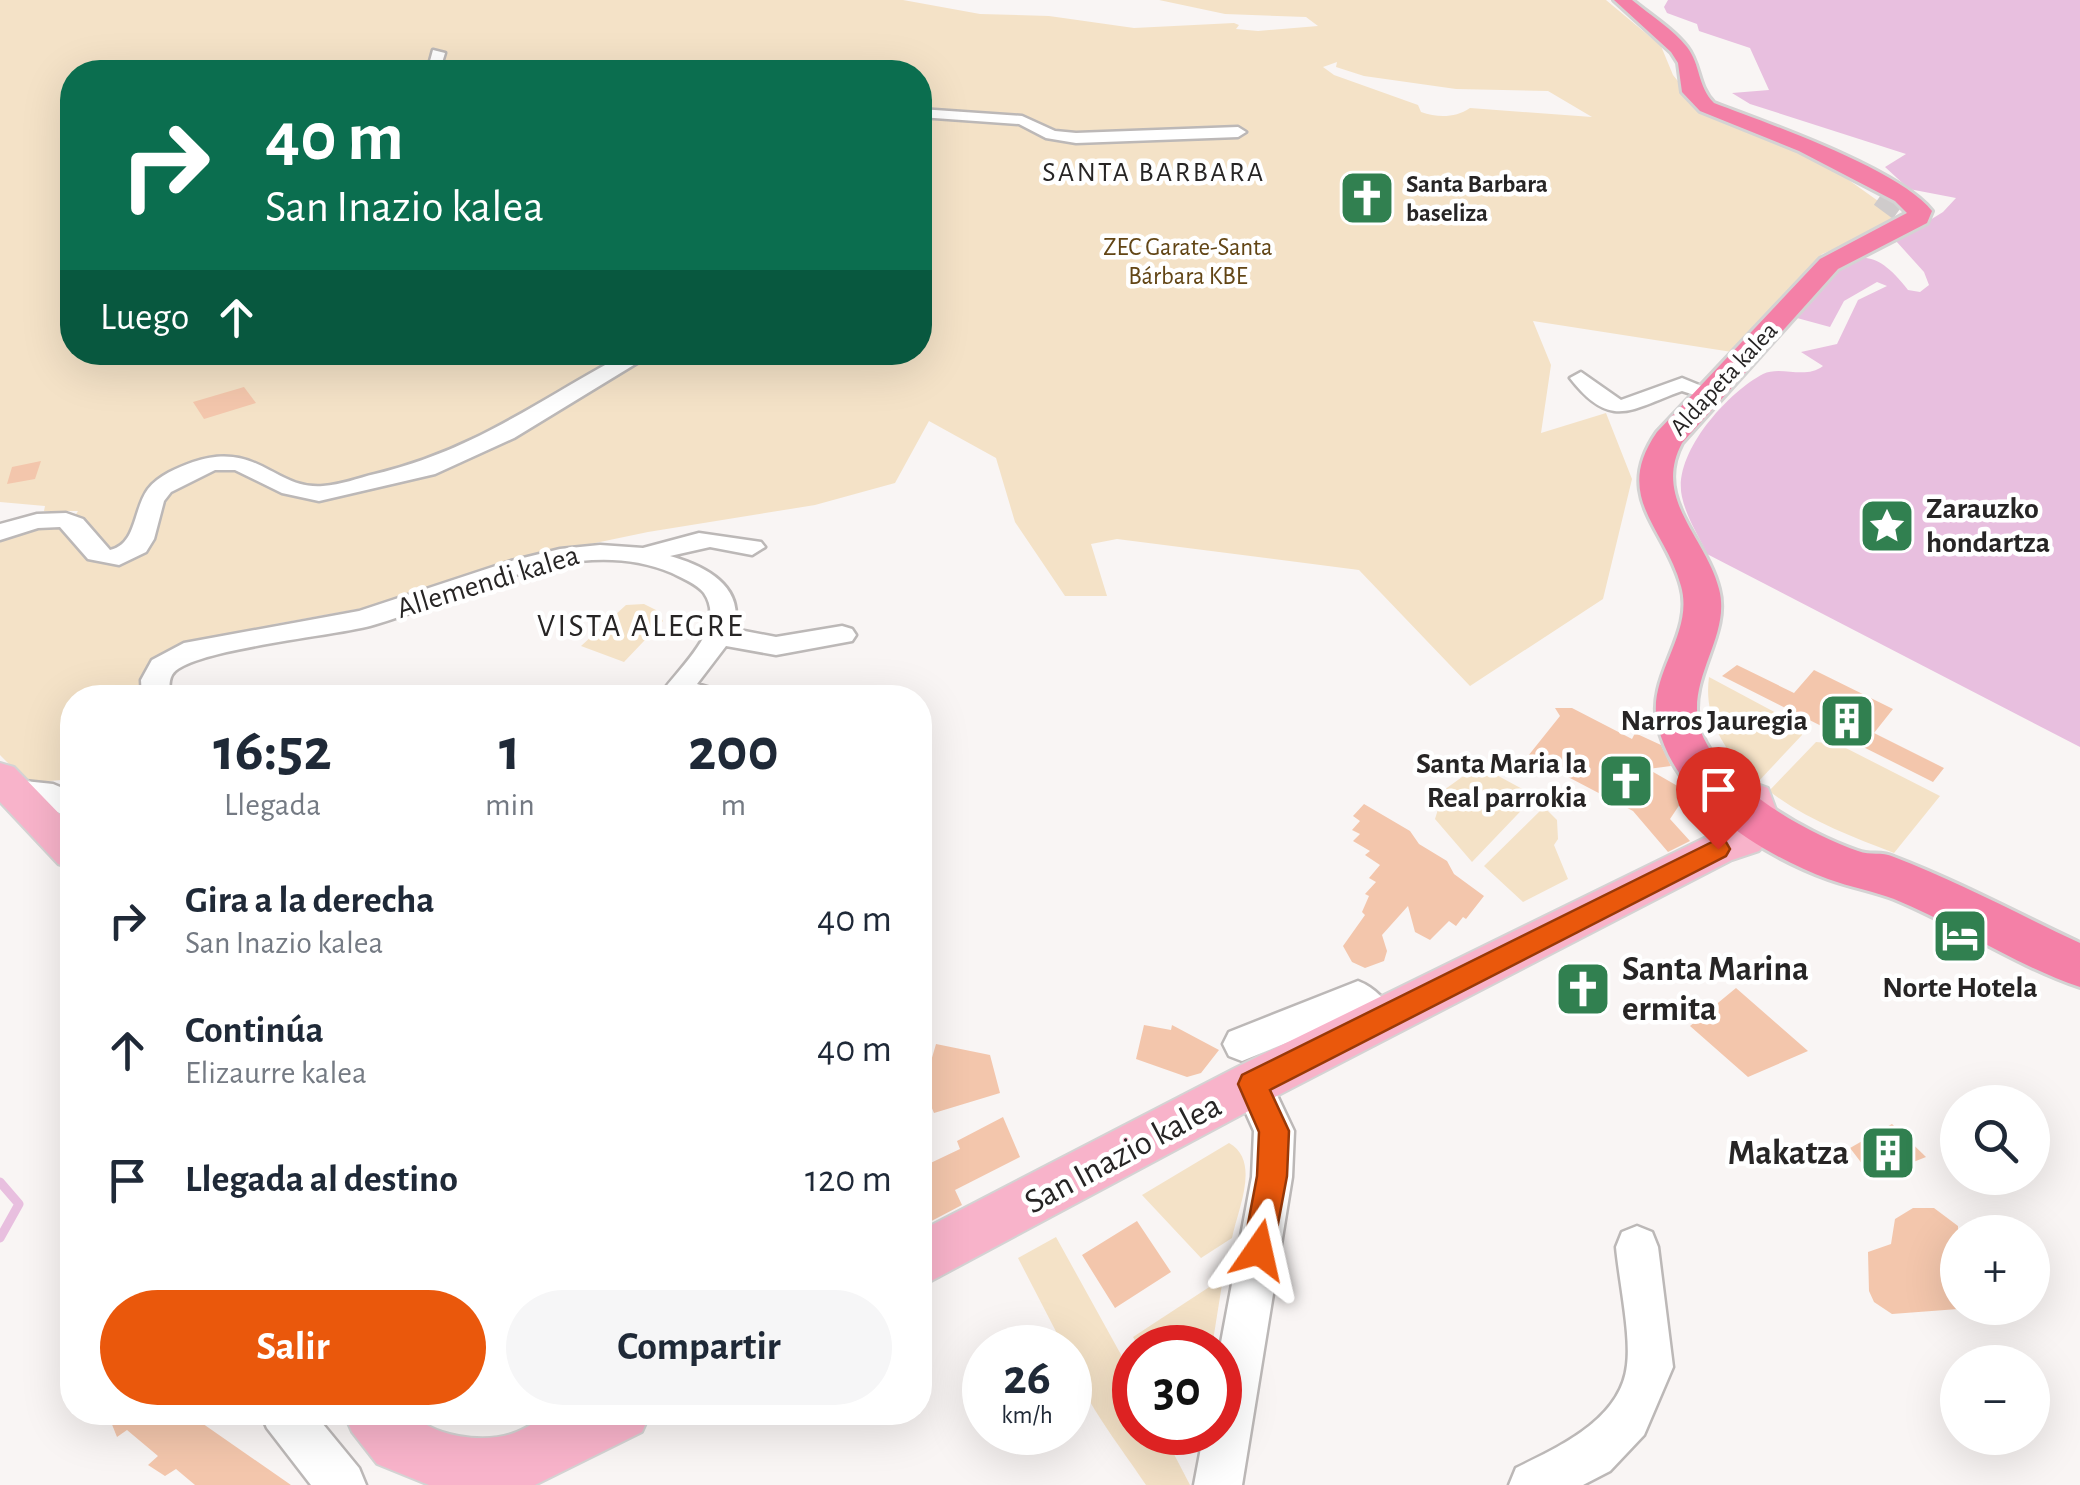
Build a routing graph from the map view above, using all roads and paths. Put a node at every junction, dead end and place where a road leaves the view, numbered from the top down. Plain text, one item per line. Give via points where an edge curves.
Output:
1 (1622, 0) edge
2 (438, 53) dead end
3 (437, 60) edge
4 (932, 114) edge
5 (1238, 132) dead end
6 (1824, 155) junction
7 (1895, 210) junction
8 (622, 365) edge
9 (1582, 378) dead end
10 (1710, 394) junction
11 (0, 532) edge
12 (752, 546) dead end
13 (648, 555) junction
14 (722, 636) junction
15 (842, 636) dead end
16 (154, 685) edge
17 (681, 685) edge
18 (1676, 698) junction
19 (7, 785) edge
20 (60, 800) edge
21 (1745, 822) junction
22 (60, 840) edge
23 (2080, 966) edge
24 (1247, 1064) junction
25 (1637, 1247) dead end
26 (932, 1253) edge
27 (294, 1425) edge
28 (383, 1425) edge
29 (595, 1425) edge
30 (434, 1474) edge
31 (342, 1485) edge
32 (1218, 1485) edge
33 (1533, 1485) edge

1 - 6 highway via 1679,48 1700,101
2 - 3 street
4 - 5 street via 1022,120 1051,135 1076,138
6 - 7 highway
6 - 7 highway via 1920,211 1918,218
7 - 10 highway, Aldapeta kalea via 1829,264
8 - 11 street via 427,469 322,494 302,493 238,461 211,464 160,489 146,510 142,543 114,559 98,555 74,524 60,520
9 - 10 street via 1620,408 1632,409 1682,384
10 - 18 highway, Aldapeta kalea via 1663,446 1654,471 1656,494 1704,603
12 - 13 street via 712,537
13 - 14 street, Allemendi kalea via 709,581 726,619
13 - 16 street, Allemendi kalea via 588,551 334,626 203,647 161,669
14 - 15 street via 776,646
14 - 17 street
18 - 21 highway via 1720,762
18 - 21 highway via 1679,734
19 - 20 street
19 - 22 main road
21 - 23 highway
21 - 24 main road, San Inazio kalea via 1379,1021
24 - 26 main road, San Inazio kalea
24 - 32 street via 1274,1131 1272,1176
25 - 33 street via 1650,1368 1628,1419 1593,1454
27 - 31 street
28 - 30 main road
29 - 30 main road via 514,1464

